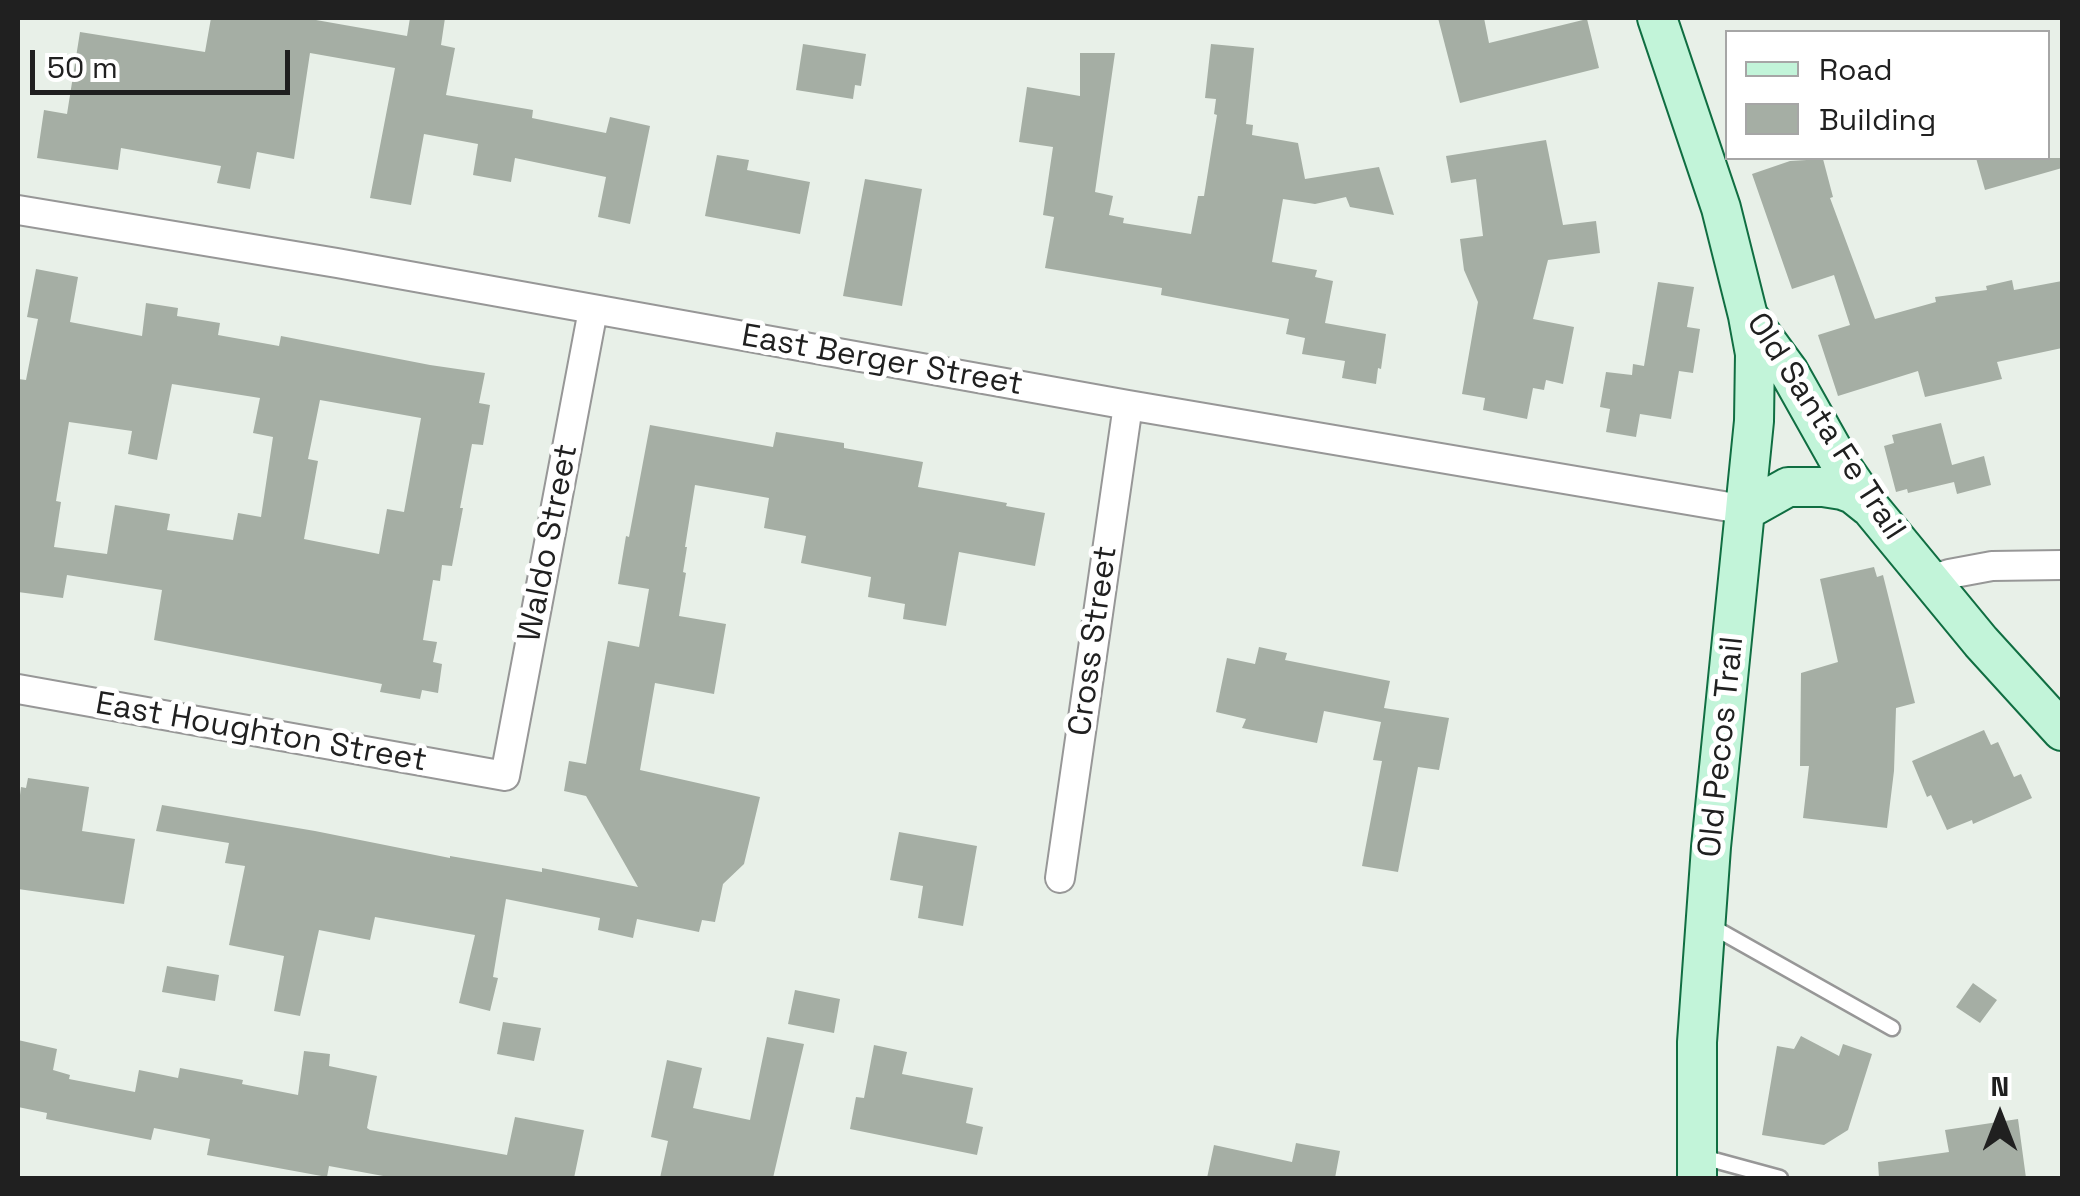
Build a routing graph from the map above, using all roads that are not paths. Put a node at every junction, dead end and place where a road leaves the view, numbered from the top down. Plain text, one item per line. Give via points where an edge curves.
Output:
1 (1657, 18) edge
2 (18, 210) edge
3 (593, 310) junction
4 (1748, 316) junction
5 (1128, 405) junction
6 (1869, 506) junction
7 (1746, 510) junction
8 (2062, 565) edge
9 (1930, 580) junction
10 (18, 689) edge
11 (2062, 731) edge
12 (505, 776) joint
13 (1060, 878) dead end
14 (1706, 922) junction
15 (1892, 1028) dead end
16 (1697, 1167) edge
17 (1780, 1178) edge

1 - 4 main road, Old Santa Fe Trail via 1721,208
2 - 3 street, East Berger Street
3 - 5 street, East Berger Street
3 - 12 street, Waldo Street
4 - 6 main road, Old Santa Fe Trail
4 - 7 main road, Old Pecos Trail via 1754,404
5 - 7 street, East Berger Street
5 - 13 street, Cross Street
6 - 7 main road via 1842,490 1788,488
6 - 9 main road, Old Santa Fe Trail
7 - 14 main road, Old Pecos Trail
8 - 9 street via 1992,566
9 - 11 main road, Old Santa Fe Trail
10 - 12 street, East Houghton Street
14 - 15 lane
14 - 16 main road, Old Pecos Trail
16 - 17 lane

